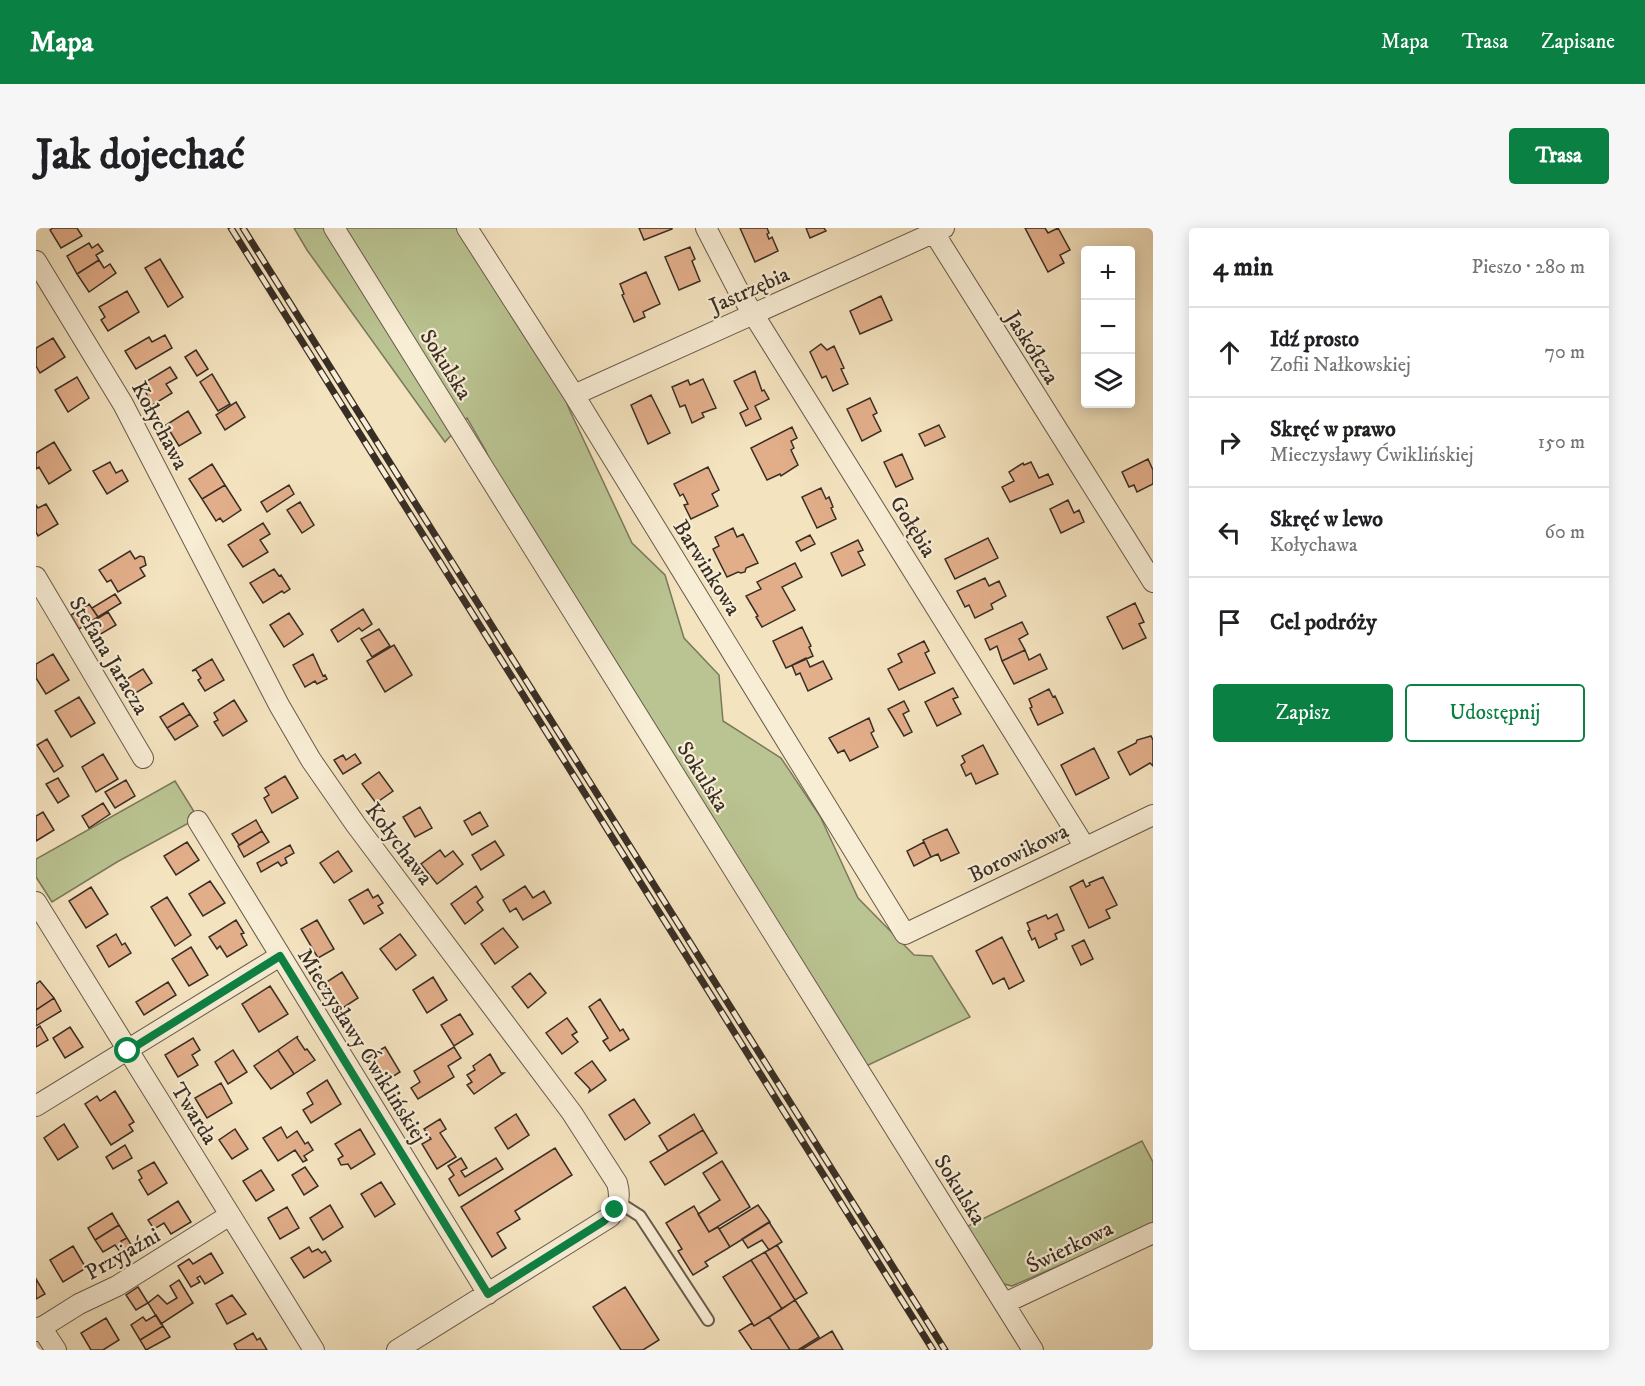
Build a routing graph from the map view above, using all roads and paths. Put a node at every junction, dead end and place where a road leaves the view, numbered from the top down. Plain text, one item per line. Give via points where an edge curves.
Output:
1 (334, 228) edge
2 (467, 228) edge
3 (706, 228) edge
4 (936, 230) edge
5 (36, 261) edge
6 (753, 313) junction
7 (574, 395) junction
8 (36, 577) edge
9 (1153, 582) edge
10 (143, 758) dead end
11 (1153, 814) edge
12 (198, 821) dead end
13 (1085, 847) junction
14 (36, 902) edge
15 (905, 934) joint
16 (280, 956) junction
17 (128, 1051) junction
18 (36, 1106) edge
19 (618, 1202) junction
20 (230, 1215) junction
21 (1153, 1233) edge
22 (488, 1294) junction
23 (1005, 1304) junction
24 (708, 1320) dead end
25 (39, 1329) edge
26 (56, 1350) edge
27 (314, 1350) edge
28 (397, 1350) edge
29 (1033, 1350) edge

1 - 23 street, Sokulska
2 - 7 street, Barwinkowa
3 - 6 street, Gołębia
4 - 6 street, Jastrzębia
4 - 9 street, Jaskółcza
5 - 19 street, Kołychawa via 123,404 311,760 572,1113 616,1180
6 - 7 street, Jastrzębia
6 - 13 street, Gołębia
7 - 15 street, Barwinkowa
8 - 10 street, Stefana Jaracza
11 - 13 street, Borowikowa
12 - 16 street, Mieczysławy Ćwiklińskiej
13 - 15 street, Borowikowa
14 - 17 street, Twarda
16 - 17 street
16 - 22 street, Mieczysławy Ćwiklińskiej
17 - 18 street
17 - 20 street, Twarda
19 - 22 street via 604,1221
19 - 24 lane via 640,1216
20 - 25 street, Przyjaźni via 117,1286
20 - 27 street, Twarda
21 - 23 street, Świerkowa
22 - 28 street
23 - 29 street, Sokulska
25 - 26 street

